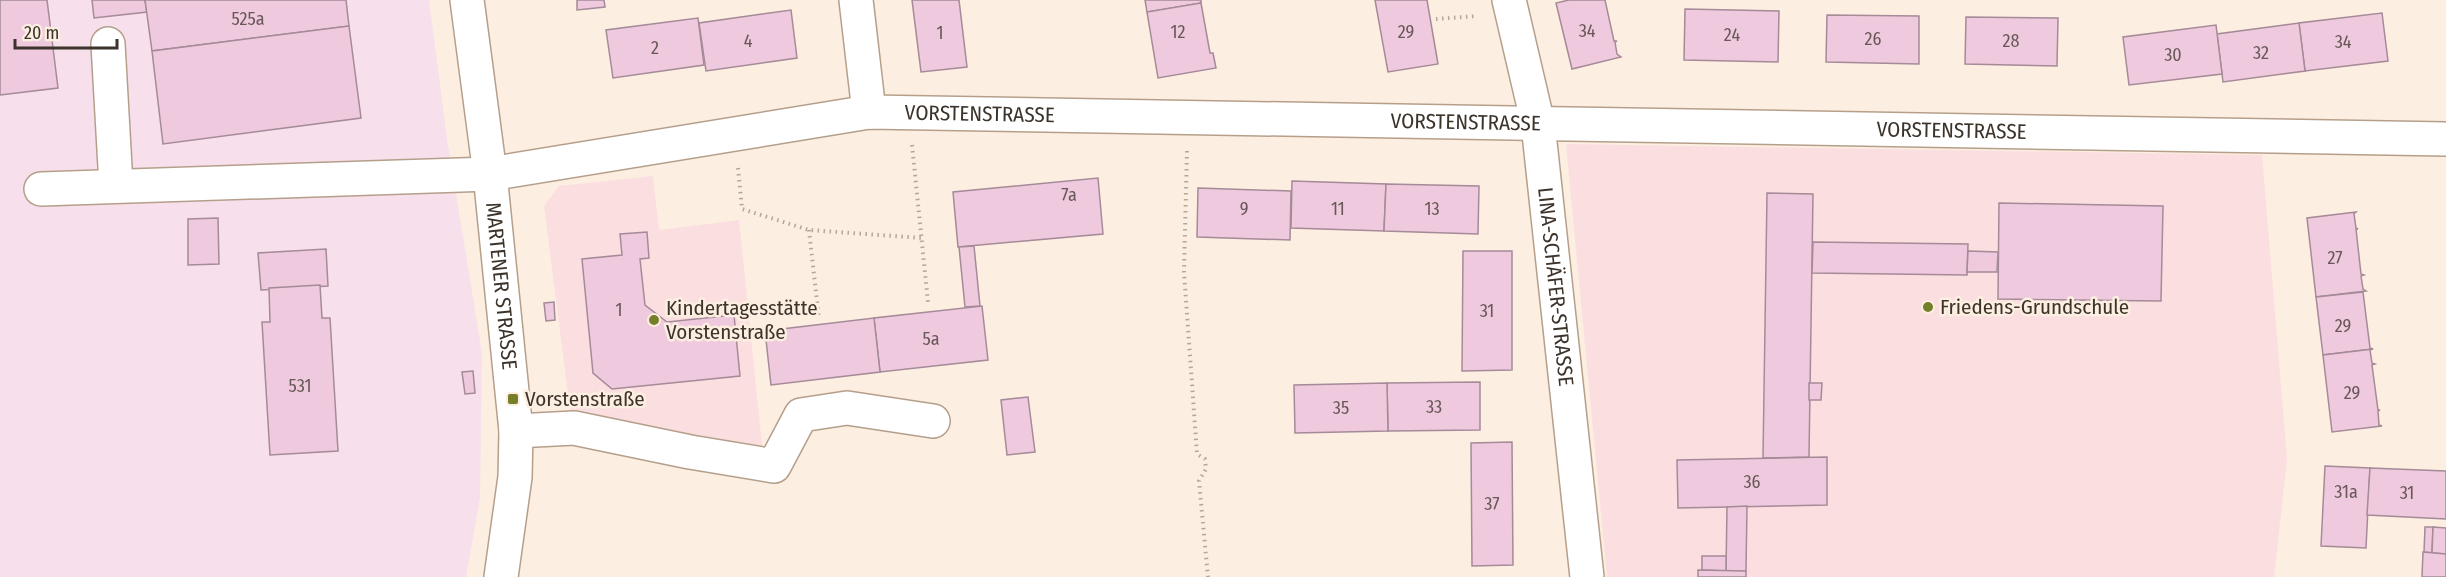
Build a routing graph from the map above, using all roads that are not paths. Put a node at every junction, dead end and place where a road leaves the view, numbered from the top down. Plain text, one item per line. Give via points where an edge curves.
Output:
1 (467, 0) edge
2 (856, 0) edge
3 (1496, 8) edge
4 (108, 44) dead end
5 (869, 112) junction
6 (1538, 124) junction
7 (2446, 139) edge
8 (490, 174) junction
9 (116, 185) junction
10 (41, 189) dead end
11 (933, 421) dead end
12 (516, 431) junction
13 (501, 577) edge
14 (1587, 577) edge

1 - 8 street, MARTENER STRASSE
2 - 5 street
3 - 6 street, LINA-SCHÄFER-STRASSE
4 - 9 street
5 - 6 street, VORSTENSTRASSE
5 - 8 street, VORSTENSTRASSE
6 - 7 street, VORSTENSTRASSE
6 - 14 street, LINA-SCHÄFER-STRASSE
8 - 9 street, MARTENER STRASSE
8 - 12 street, MARTENER STRASSE
9 - 10 street, MARTENER STRASSE
11 - 12 street via 847,408 801,415 774,466 574,428
12 - 13 street, MARTENER STRASSE

